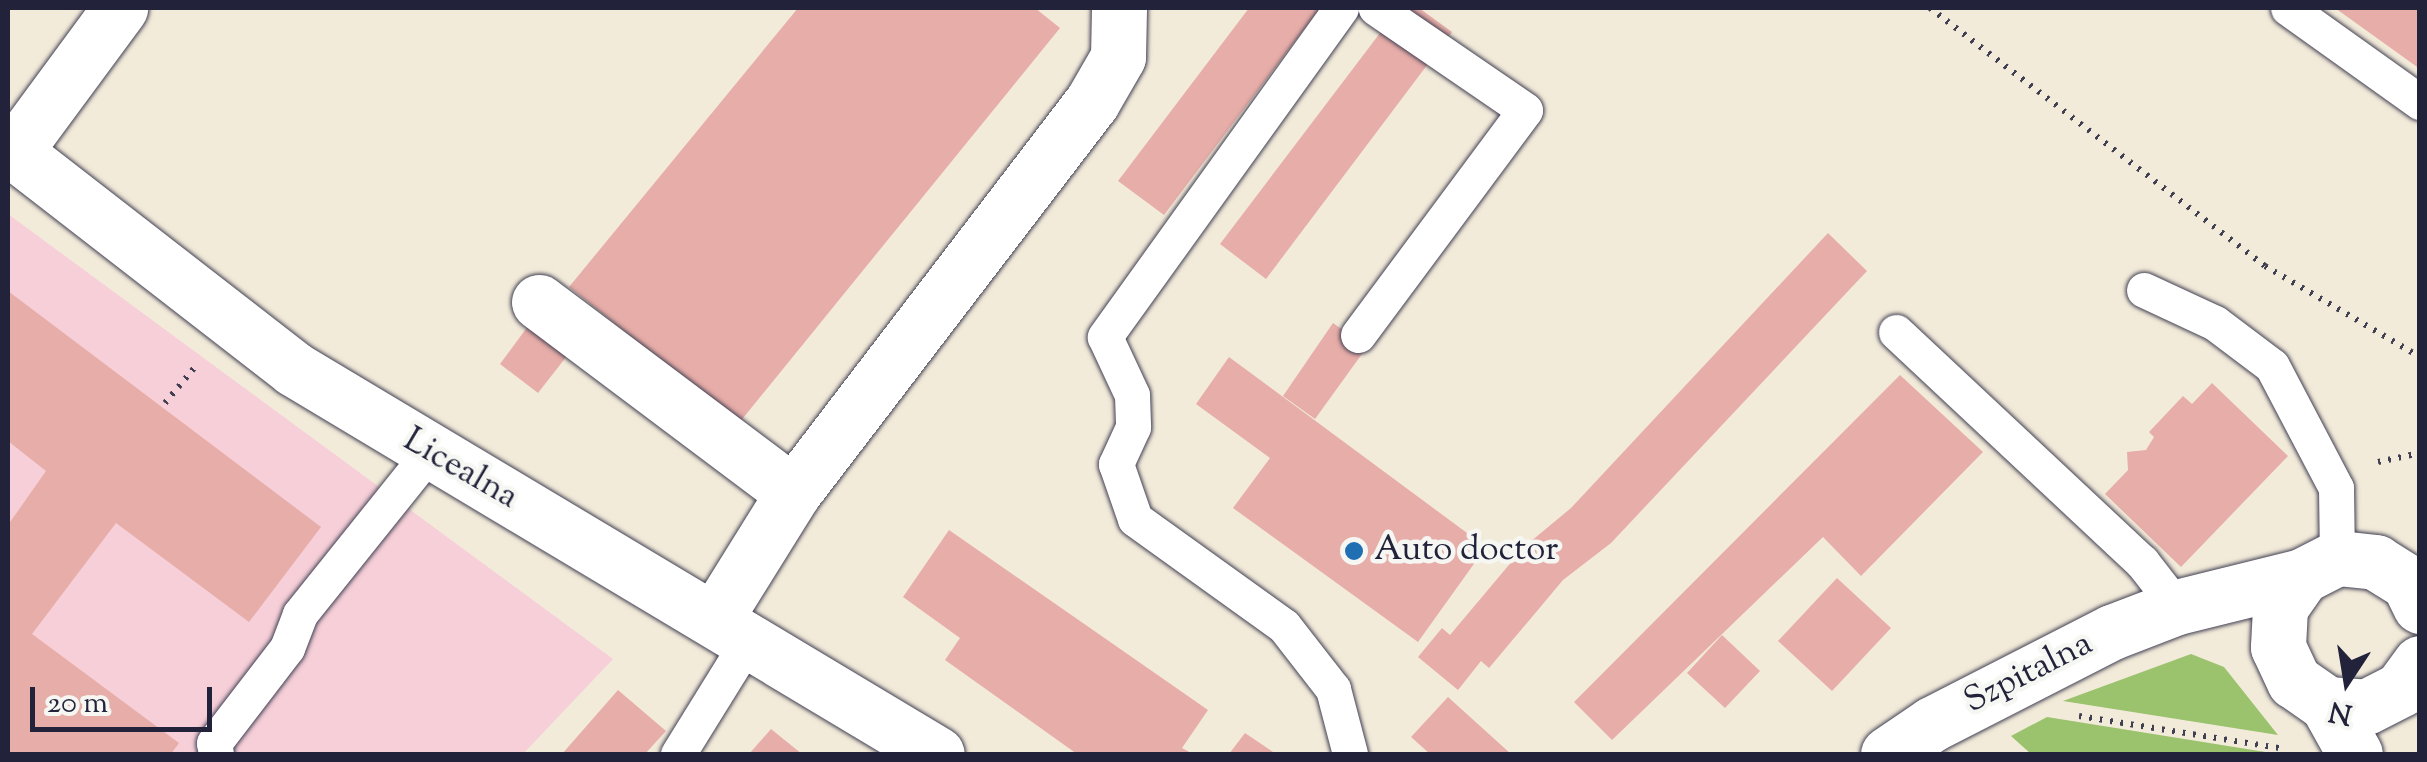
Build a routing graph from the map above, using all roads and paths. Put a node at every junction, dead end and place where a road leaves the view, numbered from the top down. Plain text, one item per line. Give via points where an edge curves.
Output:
1 (120, 8) edge
2 (1119, 8) edge
3 (1341, 8) edge
4 (1376, 8) edge
5 (1930, 8) edge
6 (2288, 8) edge
7 (2420, 102) edge
8 (11, 150) edge
9 (2144, 290) dead end
10 (539, 302) dead end
11 (1896, 332) dead end
12 (1358, 334) dead end
13 (2420, 357) edge
14 (202, 358) dead end
15 (165, 404) dead end
16 (429, 453) junction
17 (793, 493) junction
18 (2359, 558) edge
19 (2420, 606) edge
20 (2177, 608) junction
21 (731, 630) junction
22 (2278, 646) junction
23 (2420, 663) edge
24 (2075, 715) dead end
25 (2329, 737) edge
26 (216, 754) edge
27 (678, 754) edge
28 (937, 754) edge
29 (1350, 754) edge
30 (1888, 754) edge

1 - 8 street
2 - 17 street via 1118,57 1092,102
3 - 29 lane via 1104,337 1132,395 1133,427 1116,464 1135,519 1284,626 1334,689
4 - 12 lane via 1525,110
5 - 13 path via 2265,266
6 - 7 lane
8 - 16 street, Licealna via 294,368
9 - 18 lane via 2215,324 2272,366 2336,488
10 - 17 street
11 - 20 lane via 2142,562
14 - 15 path
16 - 21 street, Licealna
16 - 26 lane via 300,614 287,648 214,744
17 - 21 street
18 - 19 street via 2408,583
18 - 20 street, Szpitalna
18 - 22 street via 2280,608
20 - 22 street
20 - 30 street, Szpitalna via 2053,659
21 - 27 lane
21 - 28 street, Licealna
22 - 25 street
23 - 25 street via 2401,690
24 - 25 path

